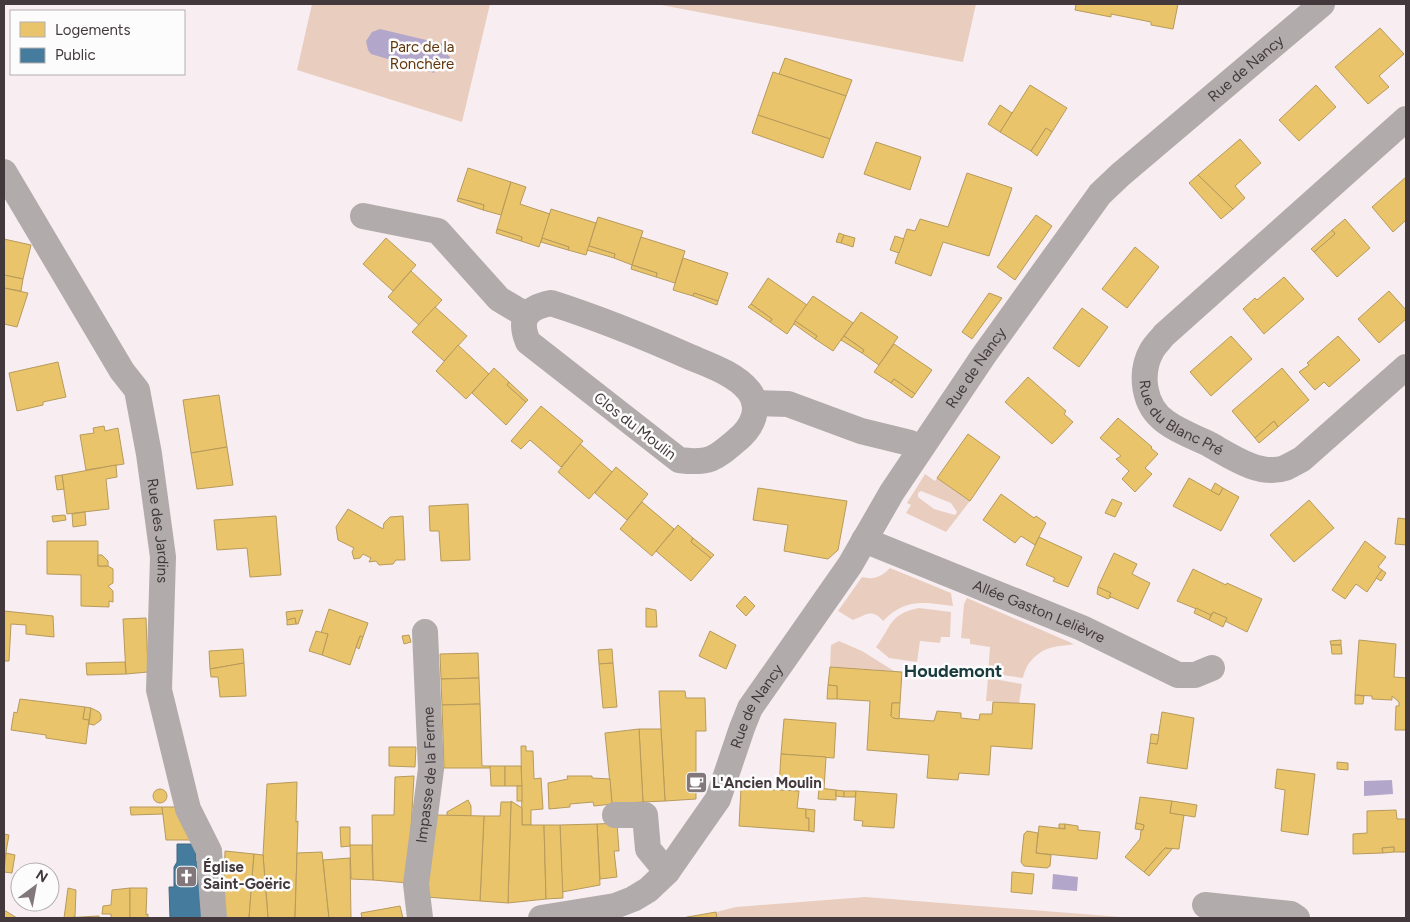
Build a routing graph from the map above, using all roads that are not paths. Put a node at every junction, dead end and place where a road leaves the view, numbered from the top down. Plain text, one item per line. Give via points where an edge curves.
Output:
1 (1322, 4) edge
2 (1406, 119) edge
3 (4, 172) edge
4 (363, 216) dead end
5 (526, 315) junction
6 (1406, 367) edge
7 (755, 403) junction
8 (920, 448) junction
9 (864, 540) junction
10 (425, 632) dead end
11 (1212, 668) dead end
12 (615, 816) dead end
13 (667, 872) junction
14 (1205, 905) dead end
15 (214, 918) edge
16 (420, 918) edge
17 (541, 918) edge
18 (1297, 918) edge

1 - 8 street, Rue de Nancy via 1100,194
2 - 6 street, Rue du Blanc Pré via 1164,335 1152,350 1144,380 1153,410 1166,422 1248,464 1268,470 1284,468 1302,459
3 - 15 street, Rue des Jardins via 137,390 163,557 158,690 188,809 209,851
4 - 5 street via 438,230 499,299
5 - 7 street via 537,306 551,303 582,313 726,373 748,390
5 - 7 street, Clos du Moulin via 522,328 528,342 679,460 698,463 718,456 740,438 755,418
7 - 8 street via 788,404 861,431
8 - 9 street, Rue de Nancy
9 - 11 street, Allée Gaston Lelièvre via 1082,628 1178,675 1195,675
9 - 13 street, Rue de Nancy via 825,602 750,708 718,799
10 - 16 street, Impasse de la Ferme via 431,770 416,884
12 - 13 street via 645,815 648,849
13 - 17 street, Rue de Nancy via 633,900
14 - 18 street via 1291,914

